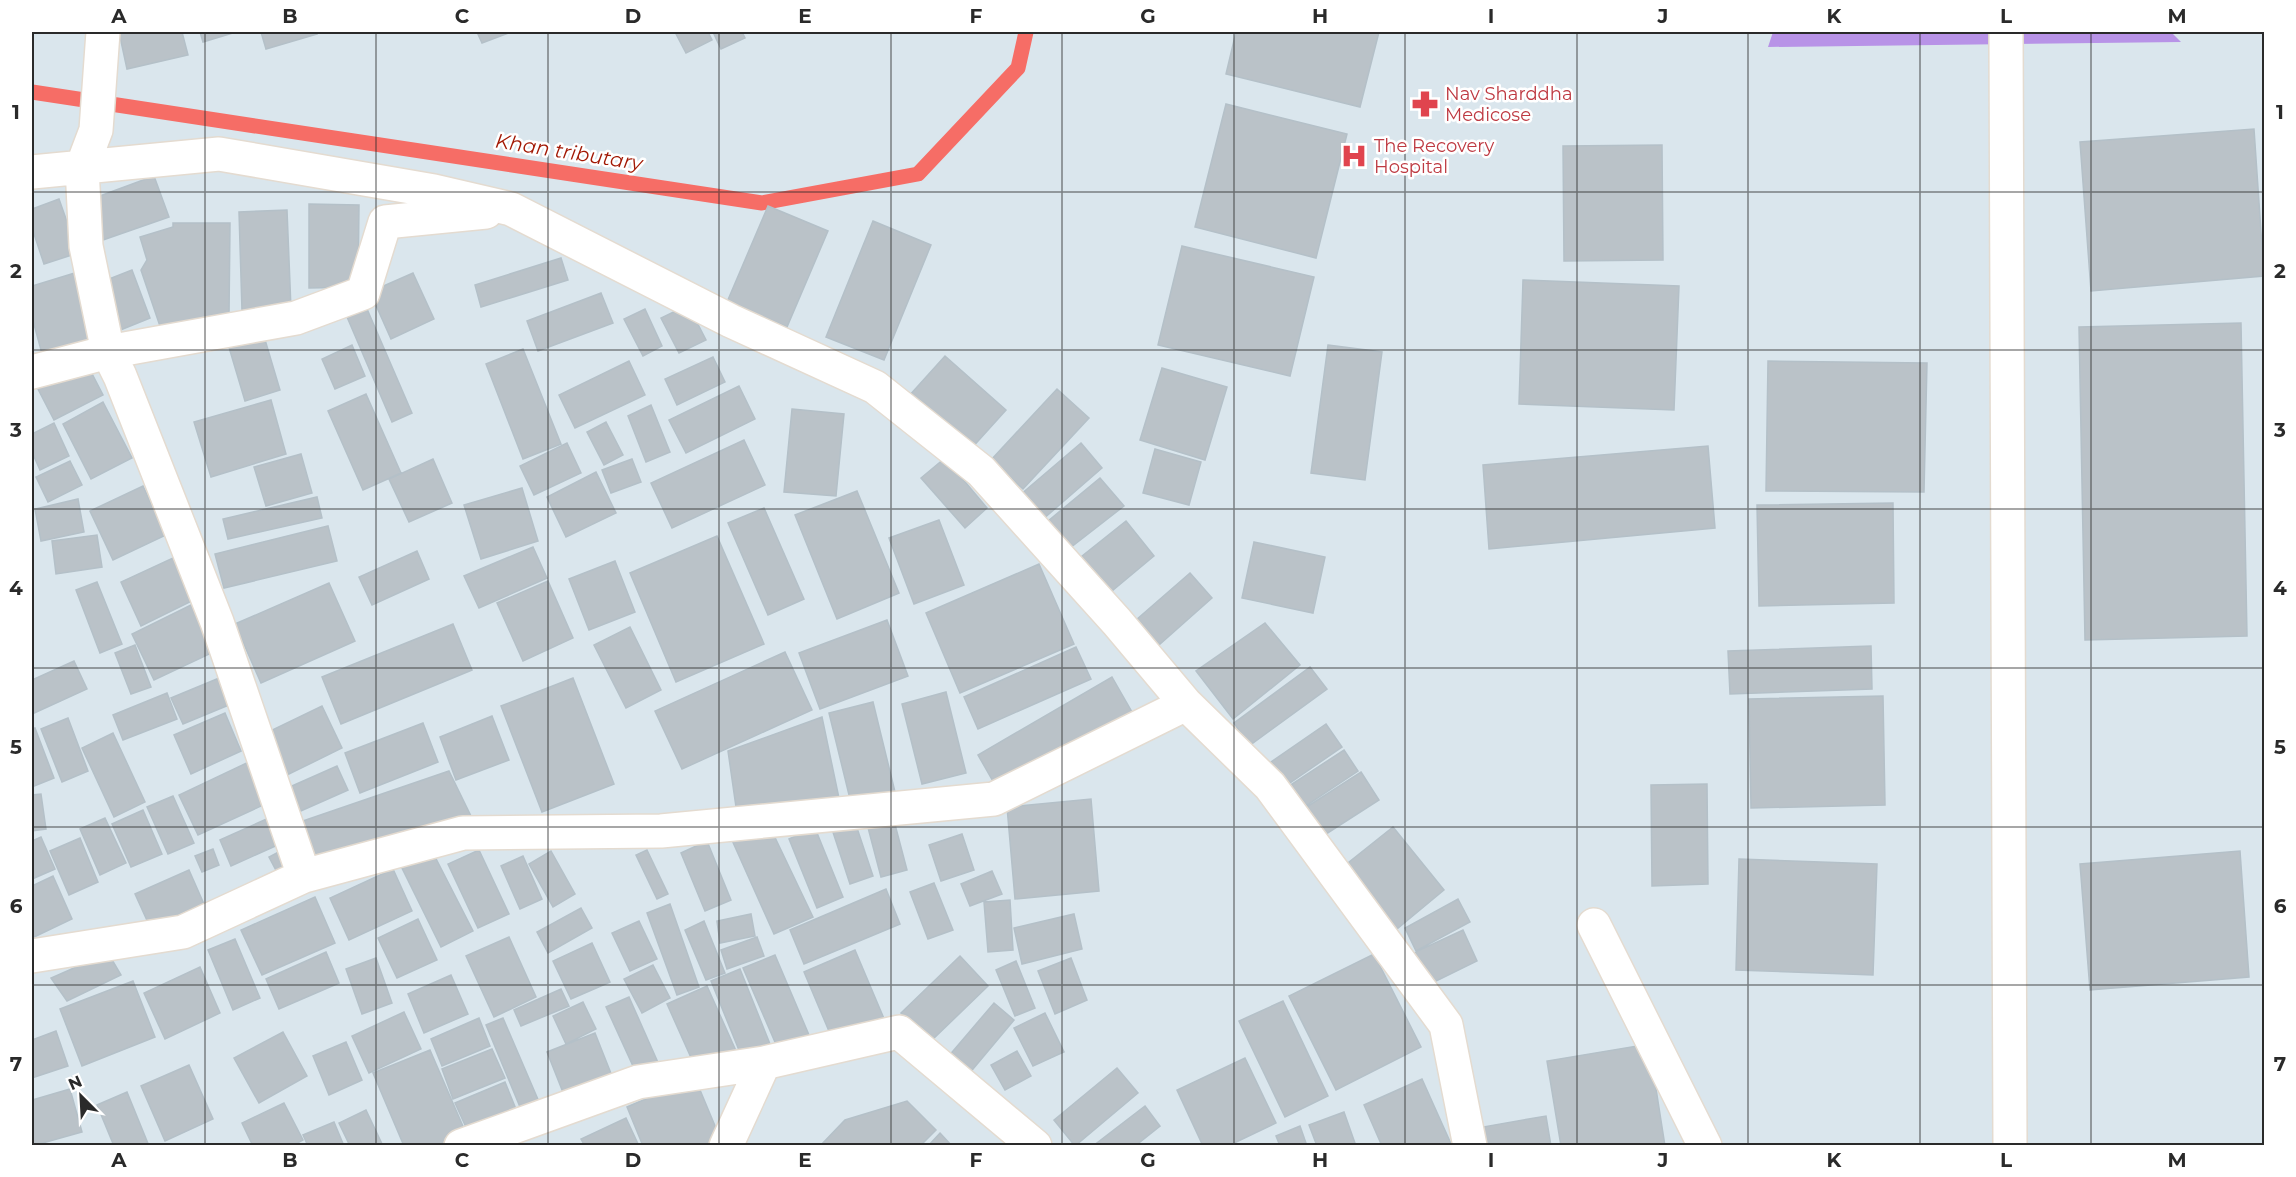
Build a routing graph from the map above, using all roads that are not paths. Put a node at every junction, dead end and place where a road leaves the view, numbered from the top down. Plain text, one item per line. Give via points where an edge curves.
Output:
1 (103, 32) edge
2 (2006, 32) edge
3 (82, 167) junction
4 (32, 172) edge
5 (511, 209) junction
6 (108, 352) junction
7 (32, 372) edge
8 (1186, 704) junction
9 (304, 876) junction
10 (1594, 925) dead end
11 (32, 956) edge
12 (764, 1064) junction
13 (460, 1146) edge
14 (726, 1146) edge
15 (1035, 1146) edge
16 (1470, 1146) edge
17 (1705, 1146) edge
18 (2010, 1146) edge

1 - 3 street via 96,130
2 - 18 street
3 - 4 street
3 - 5 street via 219,154 434,190
3 - 6 street via 86,246
5 - 6 street via 385,222 363,293 296,318
5 - 8 street via 731,321 875,387 981,471
6 - 7 street
6 - 9 street via 217,622
8 - 9 street via 994,799 661,831 463,833
8 - 16 street via 1270,786 1446,1024
9 - 11 street via 183,932
10 - 17 street
12 - 13 street via 638,1082
12 - 14 street
12 - 15 street via 899,1032

